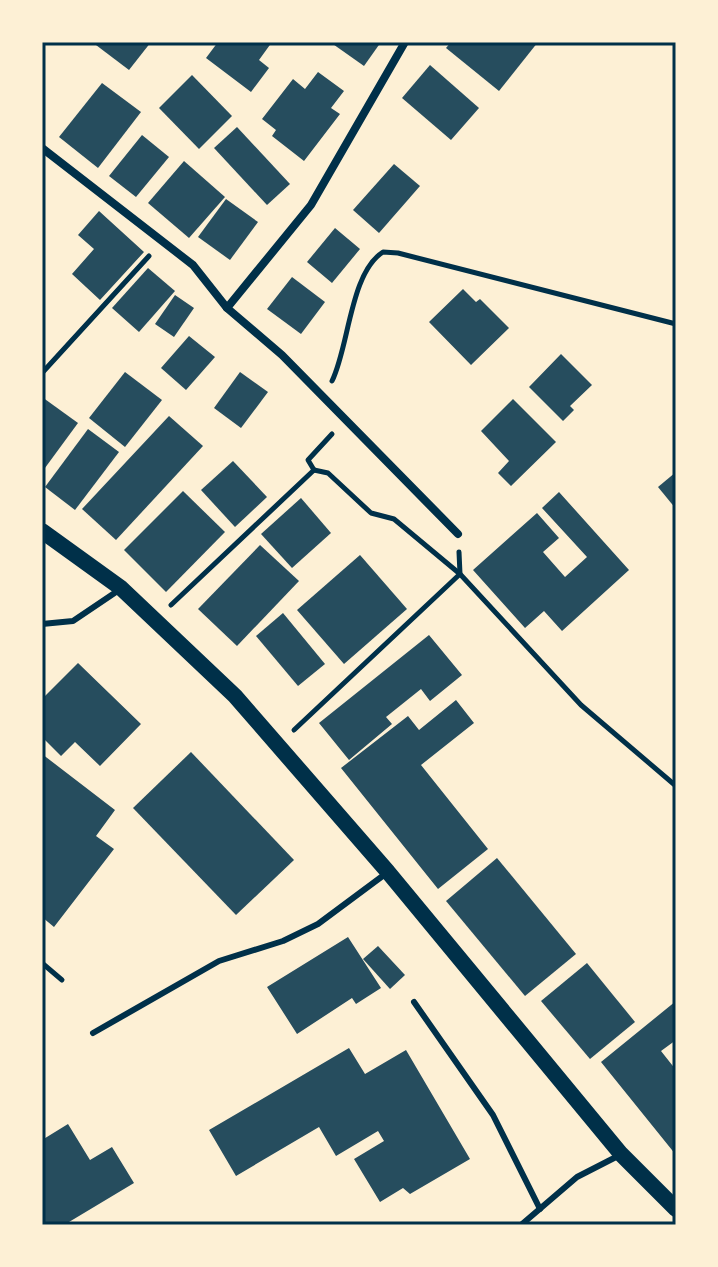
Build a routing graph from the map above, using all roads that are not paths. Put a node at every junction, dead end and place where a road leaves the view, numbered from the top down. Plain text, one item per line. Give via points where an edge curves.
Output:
1 (405, 42) edge
2 (42, 148) edge
3 (227, 308) junction
4 (42, 531) edge
5 (458, 534) road end
6 (121, 588) junction
7 (42, 624) edge
8 (388, 872) junction
9 (414, 1002) dead end
10 (93, 1033) dead end
11 (621, 1154) junction
12 (540, 1209) junction
13 (676, 1209) edge
14 (521, 1225) edge

1 - 3 street via 311,205
2 - 3 street via 193,265
3 - 5 street
4 - 6 main road
6 - 7 lane via 73,621
6 - 8 main road via 235,696
8 - 10 lane via 318,924 219,961
8 - 11 main road
9 - 12 lane via 493,1115
11 - 12 lane via 577,1177
11 - 13 main road
12 - 14 lane

